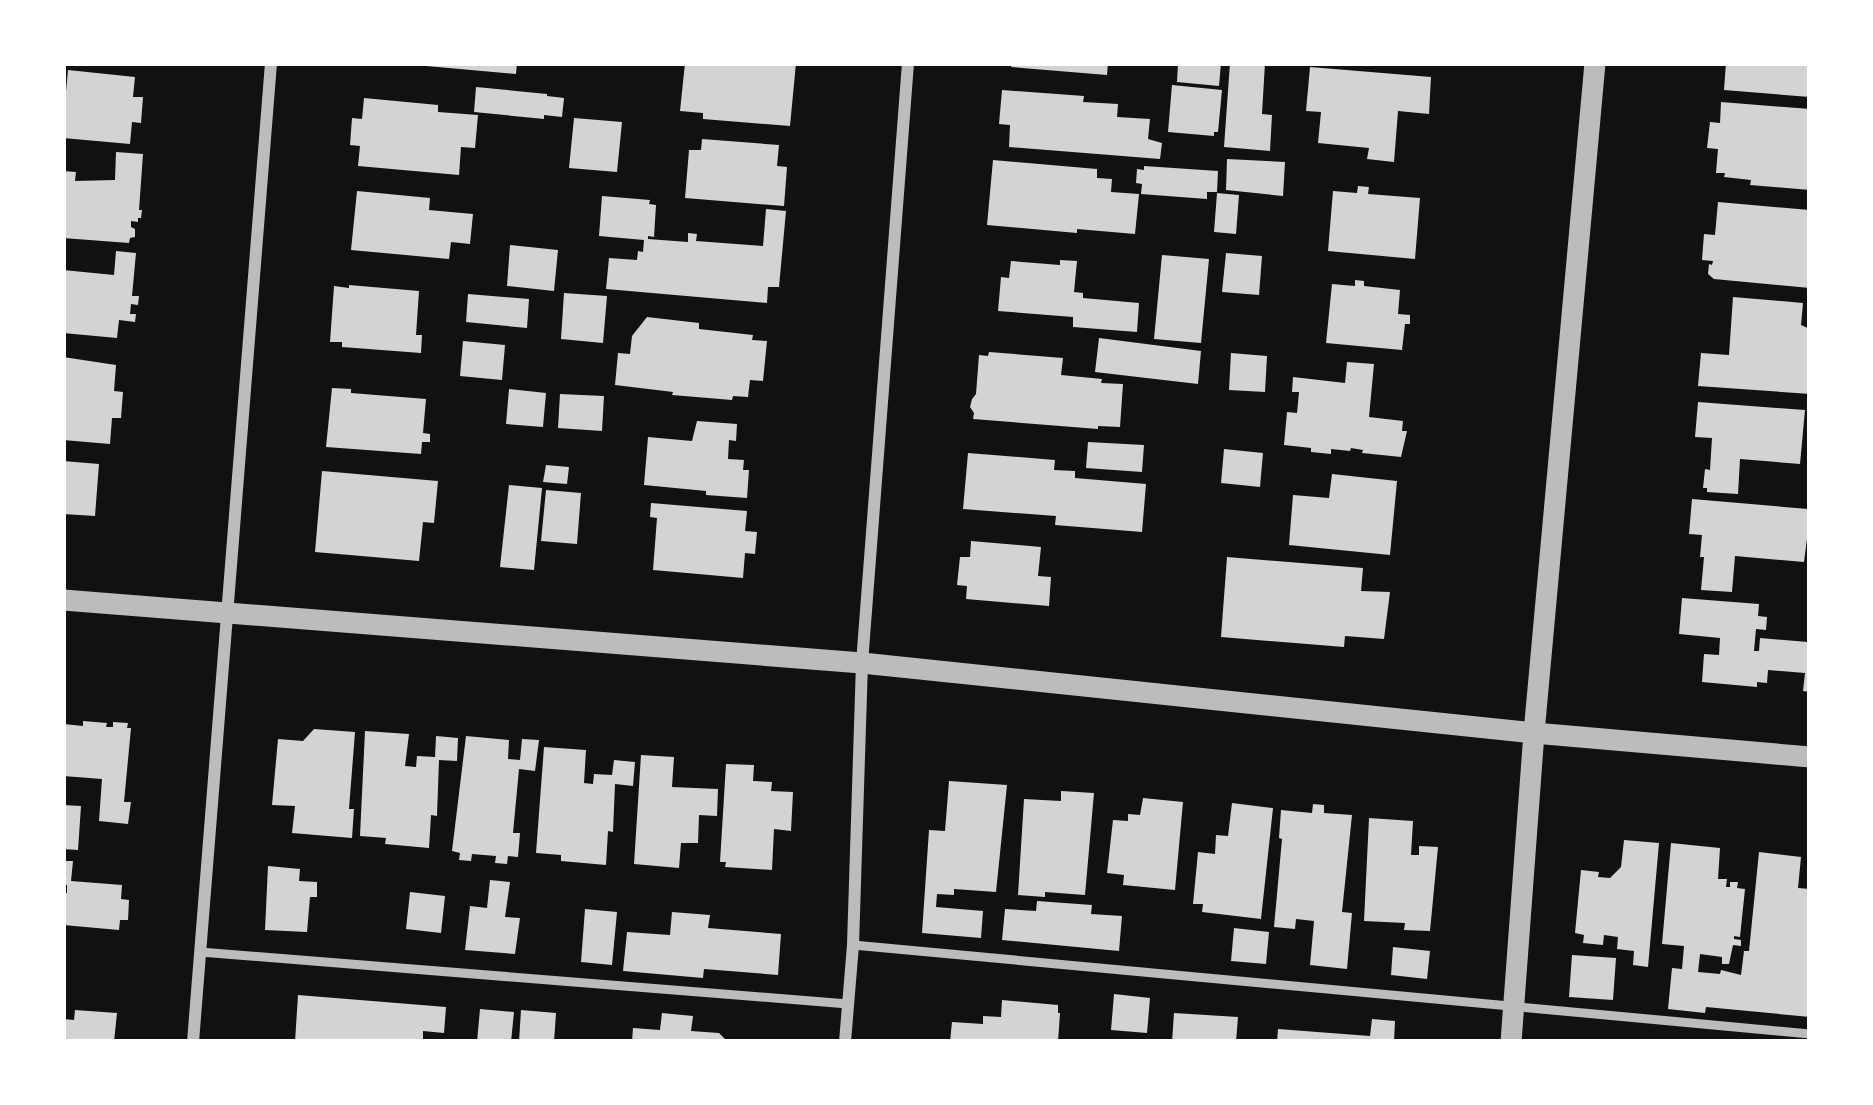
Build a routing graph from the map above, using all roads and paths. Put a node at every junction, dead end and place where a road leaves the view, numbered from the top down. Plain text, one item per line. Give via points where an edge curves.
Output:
1 (272, 63) edge
2 (908, 63) edge
3 (1595, 63) edge
4 (63, 600) edge
5 (229, 614) junction
6 (862, 663) junction
7 (1534, 734) junction
8 (1810, 757) edge
9 (853, 945) junction
10 (200, 952) junction
11 (848, 1004) junction
12 (1513, 1008) junction
13 (1810, 1034) edge
14 (193, 1042) edge
15 (845, 1042) edge
16 (1511, 1042) edge

1 - 5 street
2 - 6 street
3 - 7 street
4 - 5 street
5 - 6 street
5 - 10 street
6 - 7 street
6 - 9 street
7 - 8 street
7 - 12 street
9 - 11 street
9 - 12 lane
10 - 11 lane
10 - 14 street
11 - 15 street
12 - 13 lane
12 - 16 street

